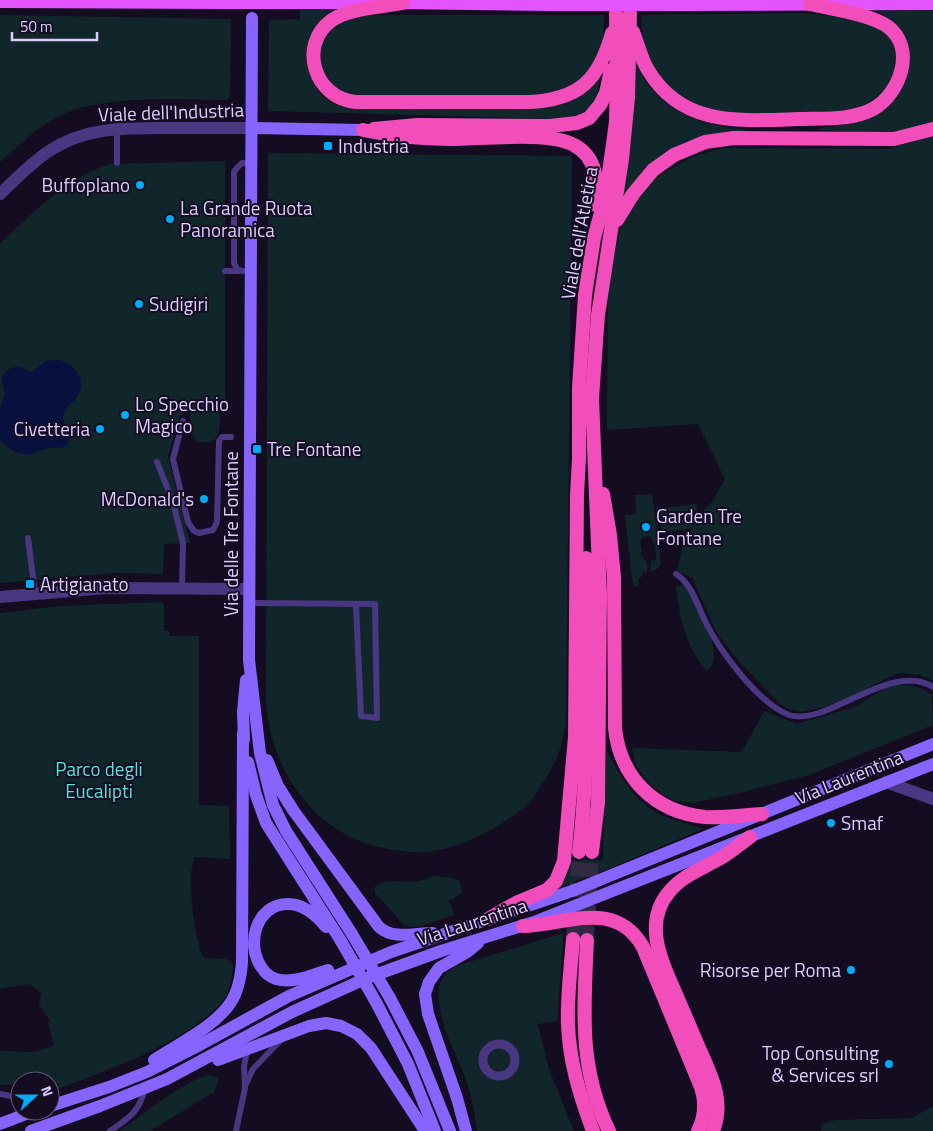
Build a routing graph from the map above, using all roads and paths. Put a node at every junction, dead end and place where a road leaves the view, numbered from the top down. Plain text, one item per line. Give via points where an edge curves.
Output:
1 (63, 1) edge
2 (112, 1) edge
3 (0, 2) edge
4 (403, 3) junction
5 (810, 4) junction
6 (933, 4) edge
7 (623, 16) junction
8 (252, 18) dead end
9 (616, 39) junction
10 (117, 128) junction
11 (252, 128) junction
12 (933, 129) edge
13 (363, 130) junction
14 (117, 163) dead end
15 (252, 163) junction
16 (0, 194) edge
17 (611, 234) junction
18 (594, 238) junction
19 (225, 271) dead end
20 (247, 271) junction
21 (183, 421) dead end
22 (231, 436) dead end
23 (593, 442) junction
24 (579, 459) junction
25 (157, 462) dead end
26 (28, 538) dead end
27 (676, 574) dead end
28 (182, 588) junction
29 (250, 589) junction
30 (35, 593) junction
31 (0, 597) edge
32 (250, 603) junction
33 (356, 604) junction
34 (249, 660) junction
35 (933, 688) edge
36 (257, 726) junction
37 (243, 733) junction
38 (933, 744) edge
39 (933, 764) edge
40 (886, 782) junction
41 (933, 800) edge
42 (762, 814) junction
43 (750, 837) junction
44 (488, 919) junction
45 (523, 926) junction
46 (445, 934) junction
47 (484, 938) junction
48 (341, 941) junction
49 (391, 952) junction
50 (291, 1032) junction
51 (248, 1048) junction
52 (130, 1079) junction
53 (167, 1079) junction
54 (245, 1088) junction
55 (146, 1089) junction
56 (60, 1103) edge
57 (31, 1131) edge
58 (110, 1131) edge
59 (236, 1131) edge
60 (425, 1131) edge
61 (435, 1131) edge
62 (450, 1131) edge
63 (466, 1131) edge
64 (593, 1131) edge
65 (609, 1131) edge
66 (698, 1131) edge
67 (713, 1131) edge

1 - 2 main road
1 - 3 main road
2 - 4 main road, bridge
4 - 5 main road, bridge
4 - 7 highway via 345,14 326,25 318,36 313,55 317,76 328,90 340,99 356,102 529,102 555,99 578,89 596,73
5 - 6 main road
5 - 7 highway via 876,20 894,33 902,53 899,78 889,95 875,108 843,118 786,120 724,119 695,112 674,99 656,81
7 - 9 highway, Viale dell'Atletica
7 - 17 highway, Viale dell'Atletica via 628,97
8 - 11 main road, Via delle Tre Fontane
9 - 13 highway via 603,101 581,122 550,126 416,125
9 - 18 highway, Viale dell'Atletica via 614,141 606,194
10 - 11 street, Viale dell'Industria
10 - 14 lane
10 - 16 street, Viale dell'Industria via 82,135 55,148 34,162
11 - 13 main road, Viale dell'Industria
11 - 15 main road, Via delle Tre Fontane
12 - 17 highway via 894,139 728,138 696,144 674,155 650,174 625,206
13 - 18 highway via 416,138 552,138 575,145 589,158 597,178
15 - 20 main road, Via delle Tre Fontane
15 - 20 lane via 242,163 234,172 234,263 237,268
17 - 23 highway, Viale dell'Atletica via 595,348
18 - 24 highway, Viale dell'Atletica via 581,350
19 - 20 lane
20 - 29 main road, Via delle Tre Fontane
21 - 22 lane via 173,459 188,522 199,533 213,530 217,522 219,440
23 - 24 highway via 600,562 598,803 585,852 588,624 583,483
23 - 42 highway via 611,545 615,728 623,762 641,788 674,810 706,817
24 - 44 highway via 575,745 564,861 558,877 547,890
25 - 28 lane via 173,502 183,543
26 - 30 lane
27 - 35 lane via 687,585 731,663 762,696 787,714 804,716 827,710 891,682 918,681
28 - 29 street
28 - 30 street via 90,588
29 - 32 main road, Via delle Tre Fontane
30 - 31 street
32 - 33 lane
32 - 34 main road, Via delle Tre Fontane
33 - 33 lane via 361,716 377,718 376,604
34 - 36 main road, Via delle Tre Fontane
34 - 37 main road, Via delle Tre Fontane
36 - 46 main road via 268,764 281,792 378,927 399,935
36 - 62 main road, Via delle Tre Fontane, bridge via 262,766 277,814 390,998 418,1052
37 - 48 main road, Via delle Tre Fontane via 253,784 264,818
37 - 52 main road via 242,968 237,991 229,1006 215,1019
38 - 42 main road, Via Laurentina
39 - 40 main road, Via Laurentina
40 - 41 street
40 - 43 main road, Via Laurentina
42 - 44 main road, Via Laurentina via 575,890
43 - 45 main road, Via Laurentina
43 - 67 highway via 676,884 666,896 656,918 657,944 664,966 716,1088 718,1112
44 - 46 main road, Via Laurentina
45 - 47 main road, Via Laurentina
45 - 66 highway via 595,917 618,922 634,933 644,947 701,1087 705,1104
46 - 49 main road, Via Laurentina
47 - 53 main road, Via Laurentina via 332,992
47 - 63 main road via 439,968 425,994 429,1020 458,1098
48 - 49 main road via 310,912 287,904 275,907 265,915 253,938 256,956 263,970 273,978 286,980 304,978
48 - 61 main road, Via delle Tre Fontane, bridge via 408,1064
49 - 52 main road, Via Laurentina via 289,996
50 - 51 main road
50 - 54 lane via 252,1069
50 - 60 main road via 330,1023 357,1034 376,1056
51 - 53 main road
51 - 54 lane via 244,1067
52 - 56 main road, Via Laurentina
53 - 55 main road, Via Laurentina
54 - 59 lane
55 - 57 main road, Via Laurentina
55 - 58 lane via 134,1113
64 - 65 highway via 576,1079 568,1015 580,939 585,1050 594,1091

